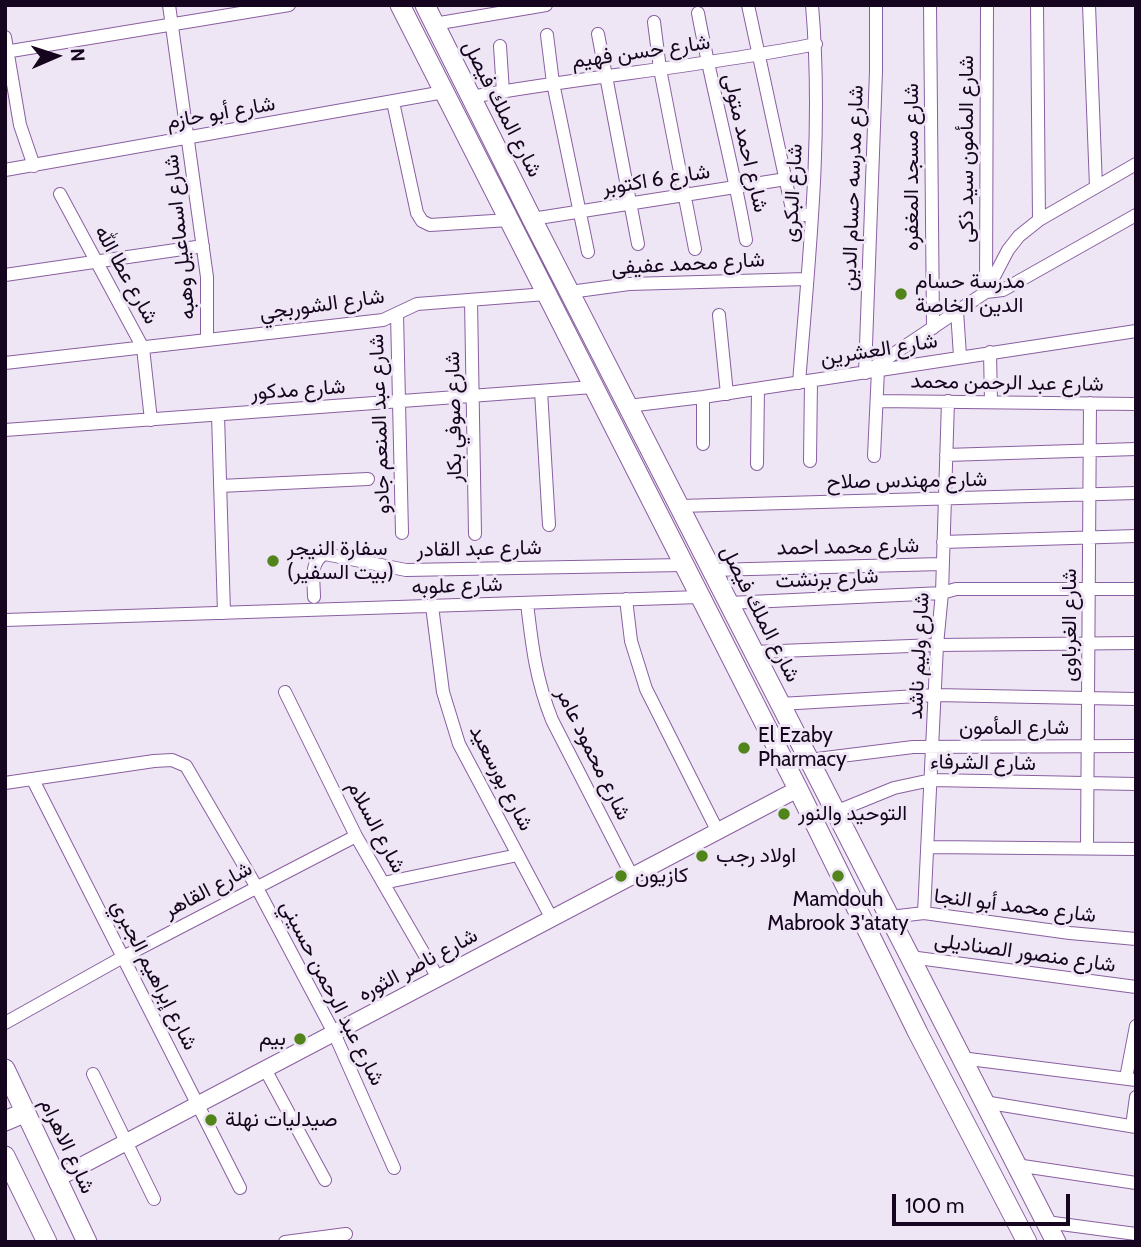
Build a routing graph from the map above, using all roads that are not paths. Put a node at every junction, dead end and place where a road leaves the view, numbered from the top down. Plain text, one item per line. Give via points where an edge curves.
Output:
1 (169, 5) edge
2 (289, 5) edge
3 (400, 5) edge
4 (425, 5) edge
5 (546, 5) edge
6 (748, 5) edge
7 (813, 5) edge
8 (876, 5) edge
9 (930, 5) edge
10 (987, 5) edge
11 (1037, 5) edge
12 (1089, 5) edge
13 (698, 13) dead end
14 (654, 22) dead end
15 (434, 23) junction
16 (172, 24) junction
17 (598, 34) dead end
18 (547, 36) dead end
19 (5, 37) edge
20 (816, 44) junction
21 (500, 46) dead end
22 (6, 52) edge
23 (759, 55) junction
24 (707, 63) junction
25 (660, 69) junction
26 (606, 76) junction
27 (553, 83) junction
28 (444, 92) junction
29 (503, 92) junction
30 (471, 97) junction
31 (393, 102) junction
32 (189, 138) junction
33 (1136, 164) edge
34 (34, 166) junction
35 (5, 170) edge
36 (786, 179) junction
37 (737, 187) junction
38 (1096, 187) junction
39 (60, 194) dead end
40 (684, 194) junction
41 (631, 203) junction
42 (579, 211) junction
43 (812, 215) junction
44 (1136, 215) edge
45 (532, 219) junction
46 (509, 220) junction
47 (1039, 220) junction
48 (746, 240) dead end
49 (638, 244) dead end
50 (203, 246) junction
51 (695, 249) dead end
52 (588, 252) dead end
53 (96, 262) junction
54 (5, 275) edge
55 (807, 279) junction
56 (570, 292) junction
57 (986, 292) junction
58 (546, 294) junction
59 (471, 300) junction
60 (957, 311) junction
61 (397, 314) junction
62 (719, 315) dead end
63 (933, 328) junction
64 (1136, 331) edge
65 (207, 340) junction
66 (143, 348) junction
67 (989, 352) junction
68 (960, 356) junction
69 (5, 363) edge
70 (872, 372) junction
71 (805, 382) junction
72 (593, 387) junction
73 (758, 389) junction
74 (541, 391) junction
75 (727, 394) junction
76 (473, 396) junction
77 (703, 397) junction
78 (399, 401) junction
79 (877, 401) junction
80 (948, 401) junction
81 (990, 402) junction
82 (1090, 403) junction
83 (1136, 404) edge
84 (628, 405) junction
85 (218, 415) junction
86 (151, 420) junction
87 (5, 430) edge
88 (703, 444) dead end
89 (1136, 449) edge
90 (1090, 450) junction
91 (946, 455) junction
92 (874, 456) dead end
93 (810, 461) dead end
94 (757, 464) dead end
95 (368, 479) dead end
96 (220, 486) junction
97 (1136, 493) edge
98 (1090, 495) junction
99 (944, 499) junction
100 (680, 506) junction
101 (549, 525) dead end
102 (402, 533) dead end
103 (475, 534) dead end
104 (1136, 536) edge
105 (1090, 537) junction
106 (943, 542) junction
107 (683, 565) junction
108 (942, 565) junction
109 (712, 569) junction
110 (1089, 589) junction
111 (1136, 589) edge
112 (942, 593) junction
113 (314, 597) dead end
114 (700, 597) junction
115 (626, 599) junction
116 (527, 603) junction
117 (729, 603) junction
118 (432, 606) junction
119 (224, 613) junction
120 (5, 620) edge
121 (1089, 643) junction
122 (1136, 643) edge
123 (937, 645) junction
124 (753, 652) junction
125 (285, 692) dead end
126 (935, 695) junction
127 (1089, 698) junction
128 (1136, 699) edge
129 (780, 704) junction
130 (1136, 746) edge
131 (1088, 747) junction
132 (933, 748) junction
133 (809, 760) junction
134 (33, 780) junction
135 (931, 780) junction
136 (5, 783) edge
137 (1088, 784) junction
138 (1136, 784) edge
139 (798, 789) junction
140 (835, 812) junction
141 (718, 832) junction
142 (356, 836) junction
143 (927, 847) junction
144 (1087, 848) junction
145 (1136, 849) edge
146 (518, 855) junction
147 (632, 876) junction
148 (383, 883) junction
149 (256, 886) junction
150 (924, 913) junction
151 (890, 917) junction
152 (552, 919) junction
153 (1136, 940) edge
154 (123, 957) junction
155 (910, 957) junction
156 (438, 978) junction
157 (925, 986) junction
158 (1136, 987) edge
159 (899, 994) junction
160 (5, 1023) edge
161 (944, 1023) junction
162 (1136, 1026) edge
163 (334, 1033) junction
164 (918, 1033) junction
165 (961, 1058) junction
166 (5, 1069) edge
167 (265, 1069) junction
168 (93, 1074) dead end
169 (1131, 1079) edge
170 (1136, 1097) edge
171 (984, 1102) junction
172 (197, 1104) junction
173 (26, 1112) junction
174 (5, 1121) edge
175 (1134, 1127) edge
176 (126, 1142) junction
177 (6, 1159) edge
178 (1016, 1165) junction
179 (394, 1168) dead end
180 (58, 1178) junction
181 (325, 1180) dead end
182 (1136, 1183) edge
183 (240, 1188) dead end
184 (154, 1199) dead end
185 (1046, 1222) junction
186 (346, 1234) dead end
187 (1136, 1234) edge
188 (47, 1242) edge
189 (87, 1242) edge
190 (285, 1242) edge
191 (1027, 1242) edge
192 (1056, 1242) edge

1 - 16 street, شارع اسماعيل وهبه
2 - 16 street
3 - 28 main road, شارع الملك فيصل
4 - 15 main road, شارع الملك فيصل
5 - 15 street
6 - 23 street
7 - 20 street, شارع البكرى
8 - 70 street, شارع مدرسه حسام الدين
9 - 63 street, شارع مسجد المغفره
10 - 57 street, شارع المأمون سيد ذكى
11 - 47 street
12 - 38 street
13 - 24 street, شارع احمد متولى
14 - 25 street
15 - 30 main road, شارع الملك فيصل
16 - 22 street
16 - 32 street, شارع اسماعيل وهبه
17 - 26 street
18 - 27 street
19 - 22 street
20 - 23 street, شارع حسن فهيم
20 - 43 street, شارع البكرى
21 - 29 street
22 - 34 street via 20,125
23 - 24 street, شارع حسن فهيم
23 - 36 street
24 - 25 street, شارع حسن فهيم
24 - 37 street, شارع احمد متولى
25 - 26 street, شارع حسن فهيم
25 - 40 street
26 - 27 street, شارع حسن فهيم
26 - 41 street
27 - 29 street, شارع حسن فهيم
27 - 42 street
28 - 31 street, شارع أبو حازم
28 - 46 main road, شارع الملك فيصل
29 - 30 street, شارع حسن فهيم
30 - 45 main road, شارع الملك فيصل
31 - 32 street, شارع أبو حازم
31 - 46 street via 422,221 430,225
32 - 34 street, شارع أبو حازم
32 - 50 street, شارع اسماعيل وهبه
33 - 38 street
34 - 35 street, شارع أبو حازم
36 - 37 street, شارع 6 اكتوبر
36 - 43 street via 793,214
37 - 40 street, شارع 6 اكتوبر
37 - 48 street, شارع احمد متولى
38 - 47 street
39 - 53 street, شارع عطا الله
40 - 41 street, شارع 6 اكتوبر
40 - 51 street
41 - 42 street, شارع 6 اكتوبر
41 - 49 street
42 - 45 street, شارع 6 اكتوبر
42 - 52 street
43 - 55 street, شارع البكرى
44 - 57 street via 1003,290
45 - 56 main road, شارع الملك فيصل
46 - 58 main road, شارع الملك فيصل
47 - 57 street via 1008,250
50 - 53 street
50 - 65 street, شارع اسماعيل وهبه
53 - 54 street
53 - 66 street, شارع عطا الله
55 - 56 street, شارع محمد عفيفى via 629,284
55 - 71 street, شارع البكرى
56 - 84 main road, شارع الملك فيصل
57 - 60 street
58 - 59 street, شارع الشوربجي
58 - 72 main road, شارع الملك فيصل
59 - 61 street, شارع الشوربجي via 417,304
59 - 76 street, شارع صوفي بكار
60 - 63 street
60 - 68 street
61 - 65 street, شارع الشوربجي via 383,320
61 - 78 street, شارع عبد المنعم جادو
62 - 75 street
63 - 70 street
64 - 67 street, شارع العشرين
65 - 66 street, شارع الشوربجي
66 - 69 street, شارع الشوربجي
66 - 86 street, شارع عطا الله
67 - 68 street, شارع العشرين
67 - 81 street
68 - 70 street, شارع العشرين
70 - 71 street, شارع العشرين
70 - 79 street, شارع مدرسه حسام الدين
71 - 73 street, شارع العشرين
71 - 93 street, شارع البكرى
72 - 74 street, شارع مدكور
72 - 107 main road, شارع الملك فيصل
73 - 75 street, شارع العشرين
73 - 94 street
74 - 76 street, شارع مدكور
74 - 101 street
75 - 77 street, شارع العشرين
76 - 78 street, شارع مدكور
76 - 103 street, شارع صوفي بكار
77 - 84 street, شارع العشرين
77 - 88 street
78 - 85 street, شارع مدكور
78 - 102 street, شارع عبد المنعم جادو
79 - 80 street, شارع عبد الرحمن محمد
79 - 92 street, شارع مدرسه حسام الدين
80 - 81 street, شارع عبد الرحمن محمد
80 - 91 street, شارع وليم ناشد
81 - 82 street, شارع عبد الرحمن محمد
82 - 83 street, شارع عبد الرحمن محمد
82 - 90 street, شارع الغرباوى
84 - 100 main road, شارع الملك فيصل
85 - 86 street, شارع مدكور
85 - 96 street
86 - 87 street, شارع مدكور
89 - 90 street
90 - 91 street
90 - 98 street, شارع الغرباوى
91 - 99 street, شارع وليم ناشد
95 - 96 street
96 - 119 street
97 - 98 street, شارع مهندس صلاح
98 - 99 street, شارع مهندس صلاح
98 - 105 street, شارع الغرباوى
99 - 100 street, شارع مهندس صلاح
99 - 106 street, شارع وليم ناشد
100 - 109 main road, شارع الملك فيصل
104 - 105 street
105 - 106 street
105 - 110 street, شارع الغرباوى
106 - 108 street, شارع وليم ناشد
107 - 113 street, شارع عبد القادر via 406,570 325,554 315,563
107 - 114 main road, شارع الملك فيصل
108 - 109 street, شارع محمد احمد
108 - 112 street, شارع وليم ناشد
109 - 117 main road, شارع الملك فيصل
110 - 111 street, شارع برنشت
110 - 112 street, شارع برنشت via 956,589
110 - 121 street, شارع الغرباوى
112 - 117 street, شارع برنشت
112 - 123 street, شارع وليم ناشد
114 - 115 street, شارع علوبه
114 - 139 main road, شارع الملك فيصل
115 - 116 street, شارع علوبه
115 - 141 street via 631,641 646,689
116 - 118 street, شارع علوبه
116 - 147 street, شارع محمود عامر via 542,696
117 - 124 main road, شارع الملك فيصل
118 - 119 street, شارع علوبه
118 - 146 street, شارع بورسعيد via 450,718
119 - 120 street, شارع علوبه
121 - 122 street
121 - 123 street
121 - 127 street, شارع الغرباوى
123 - 124 street
123 - 126 street, شارع وليم ناشد
124 - 129 main road, شارع الملك فيصل
125 - 142 street, شارع السلام
126 - 127 street
126 - 129 street
126 - 132 street, شارع وليم ناشد
127 - 128 street
127 - 131 street, شارع الغرباوى
129 - 133 main road, شارع الملك فيصل
130 - 131 street, شارع المأمون
131 - 132 street, شارع المأمون
131 - 137 street, شارع الغرباوى
132 - 133 street, شارع المأمون
132 - 135 street, شارع وليم ناشد
133 - 140 main road, شارع الملك فيصل
134 - 136 street
134 - 149 street, شارع عبد الرحمن حسيني via 154,761 172,760 186,766
134 - 154 street, شارع إبراهيم الجبري
135 - 137 street, شارع الشرفاء
135 - 140 street, شارع الشرفاء via 894,788
135 - 143 street, شارع وليم ناشد
137 - 138 street, شارع الشرفاء
137 - 144 street, شارع الغرباوى
139 - 141 street, شارع ناصر الثوره
139 - 159 main road, شارع الملك فيصل
140 - 151 main road, شارع الملك فيصل
141 - 147 street, شارع ناصر الثوره
142 - 148 street, شارع السلام
142 - 149 street, شارع القاهر
143 - 144 street
143 - 150 street, شارع وليم ناشد
144 - 145 street
146 - 148 street
146 - 152 street, شارع بورسعيد
147 - 152 street, شارع ناصر الثوره
148 - 156 street, شارع السلام
149 - 154 street, شارع القاهر
149 - 163 street, شارع عبد الرحمن حسيني
150 - 151 street, شارع محمد أبو النجا
150 - 153 street, شارع محمد أبو النجا
151 - 155 main road, شارع الملك فيصل
152 - 156 street, شارع ناصر الثوره
154 - 160 street, شارع القاهر
154 - 172 street, شارع إبراهيم الجبري
155 - 157 main road, شارع الملك فيصل
155 - 158 street, شارع منصور الصناديلى
156 - 163 street, شارع ناصر الثوره
157 - 159 main road via 913,997
157 - 161 main road, شارع الملك فيصل
159 - 164 main road, شارع الملك فيصل
161 - 164 main road via 928,1022
161 - 165 main road, شارع الملك فيصل
162 - 169 street
163 - 167 street, شارع ناصر الثوره
163 - 179 street, شارع عبد الرحمن حسيني
164 - 191 main road, شارع الملك فيصل
165 - 169 street
165 - 171 main road, شارع الملك فيصل
166 - 173 main road, شارع الاهرام
167 - 172 street, شارع ناصر الثوره
167 - 181 street
168 - 176 street
170 - 175 street
171 - 175 street
171 - 178 main road, شارع الملك فيصل
172 - 176 street, شارع ناصر الثوره
172 - 183 street, شارع إبراهيم الجبري
173 - 174 main road
173 - 180 main road, شارع الاهرام
176 - 180 street, شارع ناصر الثوره
176 - 184 street
177 - 188 main road
178 - 182 street
178 - 185 main road, شارع الملك فيصل
180 - 189 main road, شارع الاهرام
185 - 187 street
185 - 192 main road, شارع الملك فيصل
186 - 190 street

